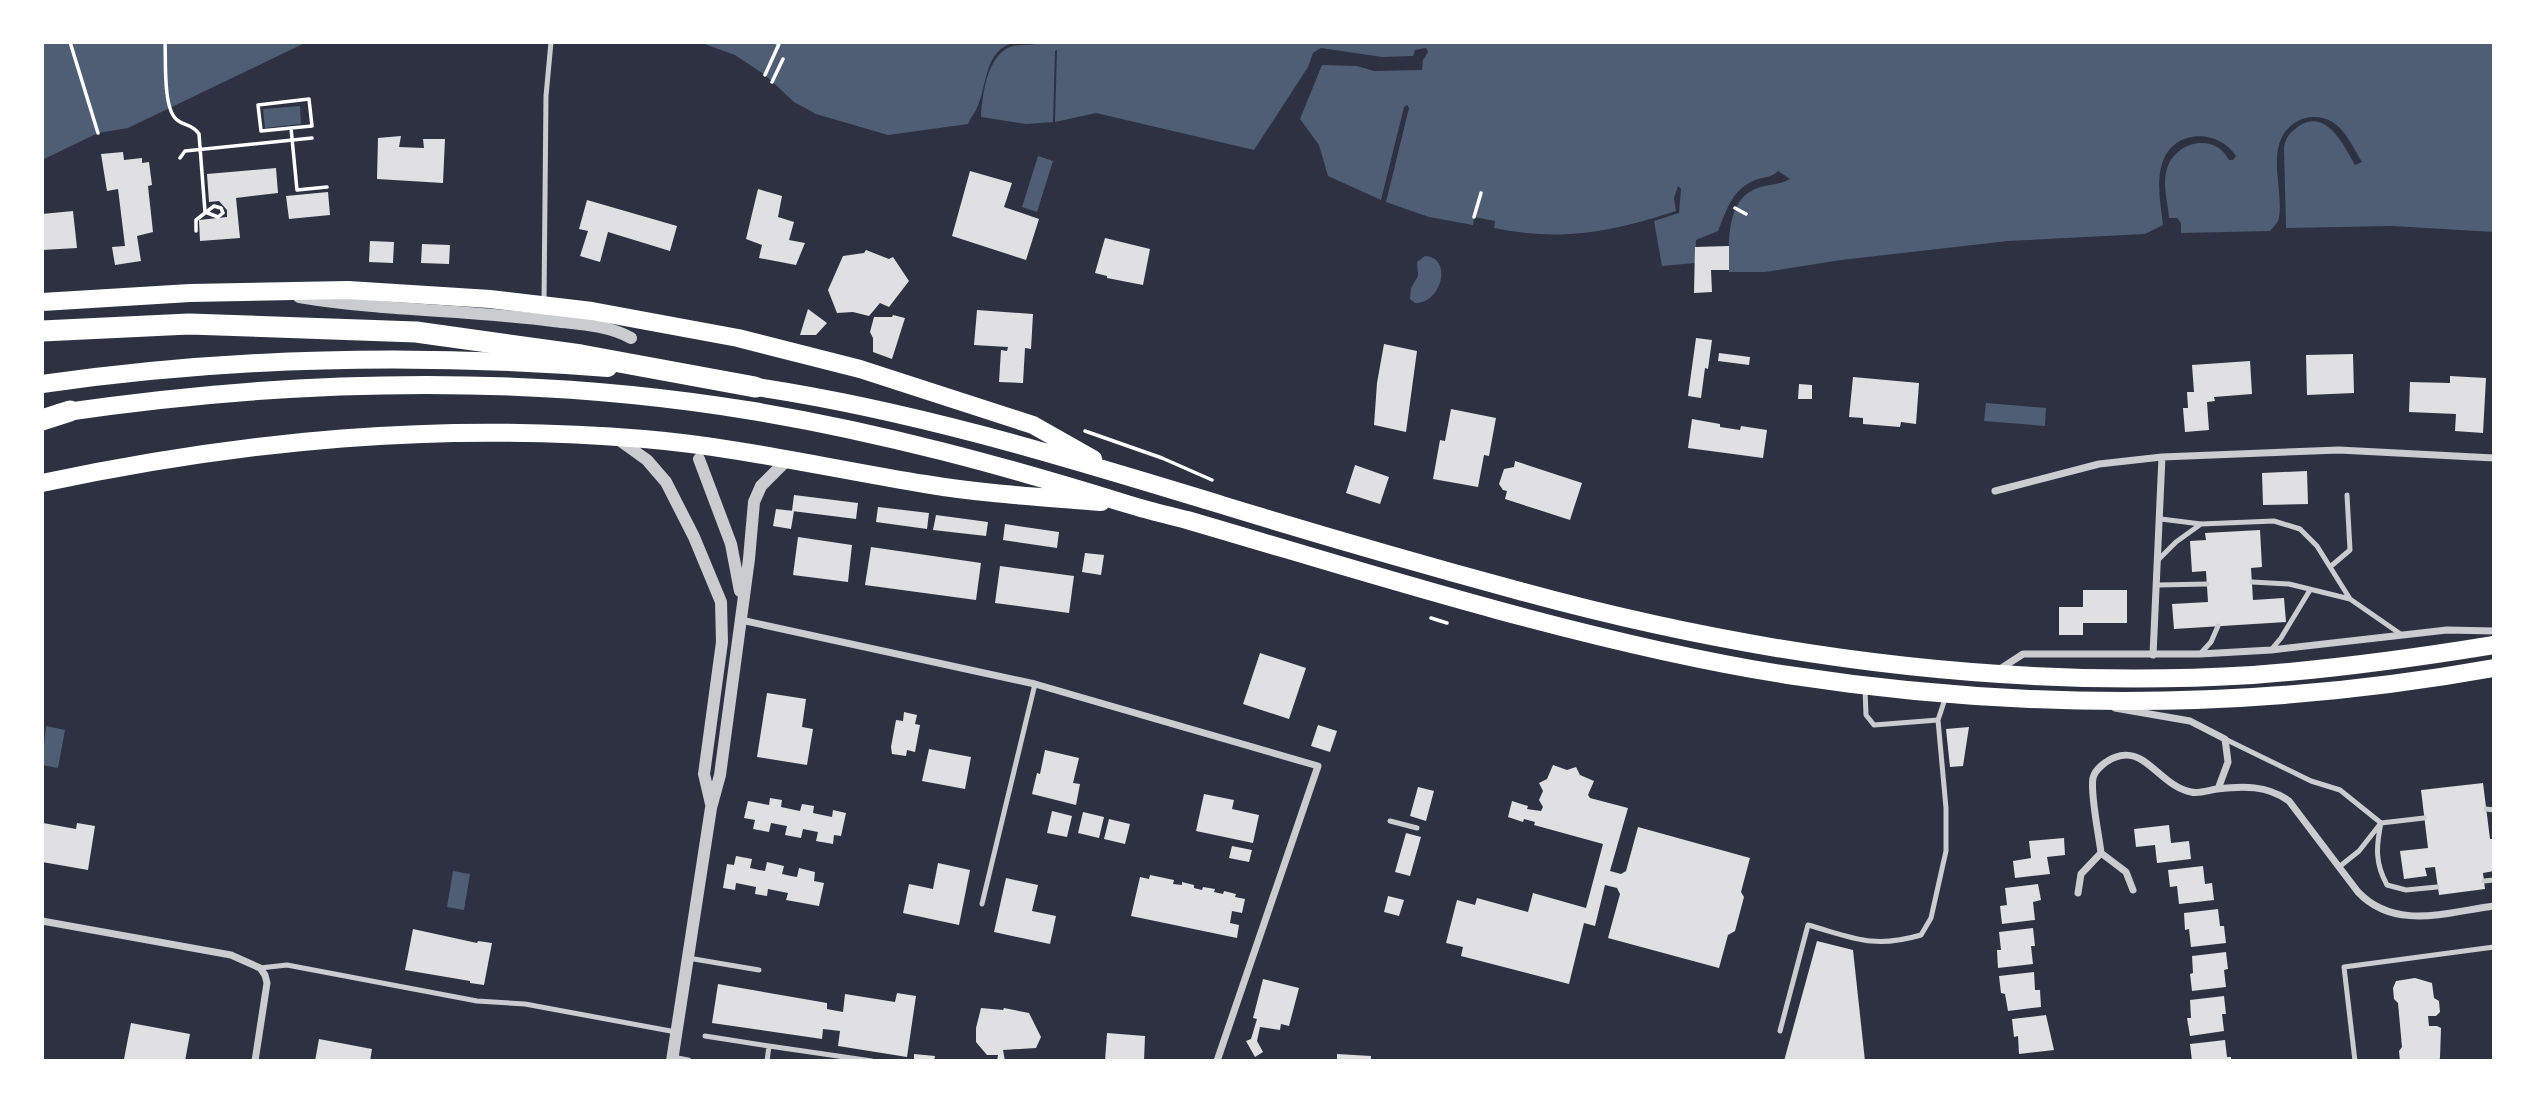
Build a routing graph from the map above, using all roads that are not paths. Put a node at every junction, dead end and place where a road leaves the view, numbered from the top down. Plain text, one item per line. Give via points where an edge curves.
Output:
1 (551, 42) edge
2 (260, 291) junction
3 (42, 302) edge
4 (543, 305) junction
5 (42, 331) edge
6 (631, 338) dead end
7 (42, 384) edge
8 (755, 387) junction
9 (71, 411) joint
10 (42, 417) edge
11 (615, 437) junction
12 (2162, 457) junction
13 (2494, 458) edge
14 (699, 459) dead end
15 (787, 460) junction
16 (1121, 474) junction
17 (42, 483) edge
18 (1995, 491) dead end
19 (2347, 495) dead end
20 (1129, 505) junction
21 (2161, 519) junction
22 (2201, 524) junction
23 (2159, 559) junction
24 (2330, 567) junction
25 (2252, 582) dead end
26 (2207, 584) dead end
27 (2158, 585) junction
28 (2310, 590) junction
29 (2350, 598) junction
30 (743, 605) junction
31 (741, 620) junction
32 (2218, 626) dead end
33 (2494, 631) edge
34 (2402, 635) junction
35 (2494, 645) edge
36 (2271, 650) junction
37 (2200, 654) junction
38 (2153, 655) junction
39 (2494, 668) edge
40 (1992, 673) junction
41 (1035, 684) junction
42 (1866, 685) junction
43 (1947, 693) junction
44 (2073, 700) junction
45 (1938, 720) junction
46 (2225, 739) junction
47 (2218, 789) junction
48 (711, 808) junction
49 (2486, 808) dead end
50 (2494, 810) edge
51 (2424, 818) dead end
52 (1390, 821) dead end
53 (2381, 823) junction
54 (1417, 828) dead end
55 (2101, 853) junction
56 (2339, 867) junction
57 (2494, 880) edge
58 (2484, 881) dead end
59 (2437, 887) dead end
60 (2133, 890) dead end
61 (2078, 892) dead end
62 (982, 904) dead end
63 (2494, 906) edge
64 (42, 921) edge
65 (2494, 947) edge
66 (688, 958) junction
67 (260, 968) junction
68 (759, 970) dead end
69 (1780, 1031) dead end
70 (676, 1032) junction
71 (705, 1036) dead end
72 (769, 1046) junction
73 (672, 1060) edge
74 (255, 1061) edge
75 (688, 1061) edge
76 (767, 1061) edge
77 (872, 1061) edge
78 (1217, 1061) edge
79 (2355, 1061) edge

1 - 4 lane
2 - 3 main road
2 - 4 main road via 348,290
2 - 6 street via 353,305 523,317 608,329
4 - 16 main road via 738,338 860,369 1033,425
5 - 8 highway via 190,324 462,337
7 - 8 main road via 207,365 412,358 604,368
8 - 16 main road via 934,423
9 - 10 highway
9 - 20 main road via 271,390 430,385 588,390 740,409 874,434
11 - 15 main road
11 - 17 main road via 497,431 349,437 199,455
11 - 48 street via 647,460 666,482 721,603 722,642 704,774
12 - 13 street via 2339,450
12 - 18 street via 2099,464
12 - 21 street
14 - 30 street via 731,544
15 - 20 main road via 952,488
15 - 30 street via 756,494
16 - 40 main road via 1383,553 1615,616 1783,650
19 - 24 lane via 2350,550
20 - 42 main road via 1573,630 1724,663
21 - 22 lane
21 - 23 street
22 - 23 lane
22 - 24 lane via 2274,521 2300,529
23 - 27 street
24 - 29 lane
25 - 28 lane
26 - 27 lane
27 - 38 street
28 - 29 lane
28 - 36 lane
29 - 34 lane
30 - 31 street
31 - 41 street
31 - 48 street via 720,775
32 - 37 lane
33 - 34 street
34 - 36 street
35 - 40 main road via 2346,667 2252,675 2149,678
36 - 37 street
37 - 38 street
38 - 40 street via 2023,654
39 - 44 main road via 2269,696
41 - 62 lane
41 - 78 street via 1318,766
42 - 43 main road
42 - 45 lane via 1866,715 1874,724
43 - 44 main road
43 - 45 lane
44 - 46 street via 2190,721
45 - 69 lane via 1946,850 1931,918 1921,935 1896,942 1873,943 1808,925
46 - 47 street via 2228,762
46 - 53 lane via 2311,781 2340,790
47 - 55 street via 2193,793 2141,759 2127,755 2111,758 2093,776
47 - 56 street via 2258,787 2280,794
48 - 66 street
49 - 50 lane
51 - 53 lane
52 - 54 lane
53 - 56 lane
53 - 59 lane via 2376,860 2386,885 2406,890
55 - 60 street via 2126,872
55 - 61 street via 2081,874
56 - 63 street via 2368,903 2392,915 2417,917
57 - 58 lane
64 - 67 street via 231,955
65 - 79 lane via 2344,967
66 - 68 lane
66 - 70 street
67 - 70 lane via 287,965
67 - 74 street via 267,983
70 - 73 street
71 - 72 lane
72 - 76 lane
72 - 77 lane
73 - 75 street

